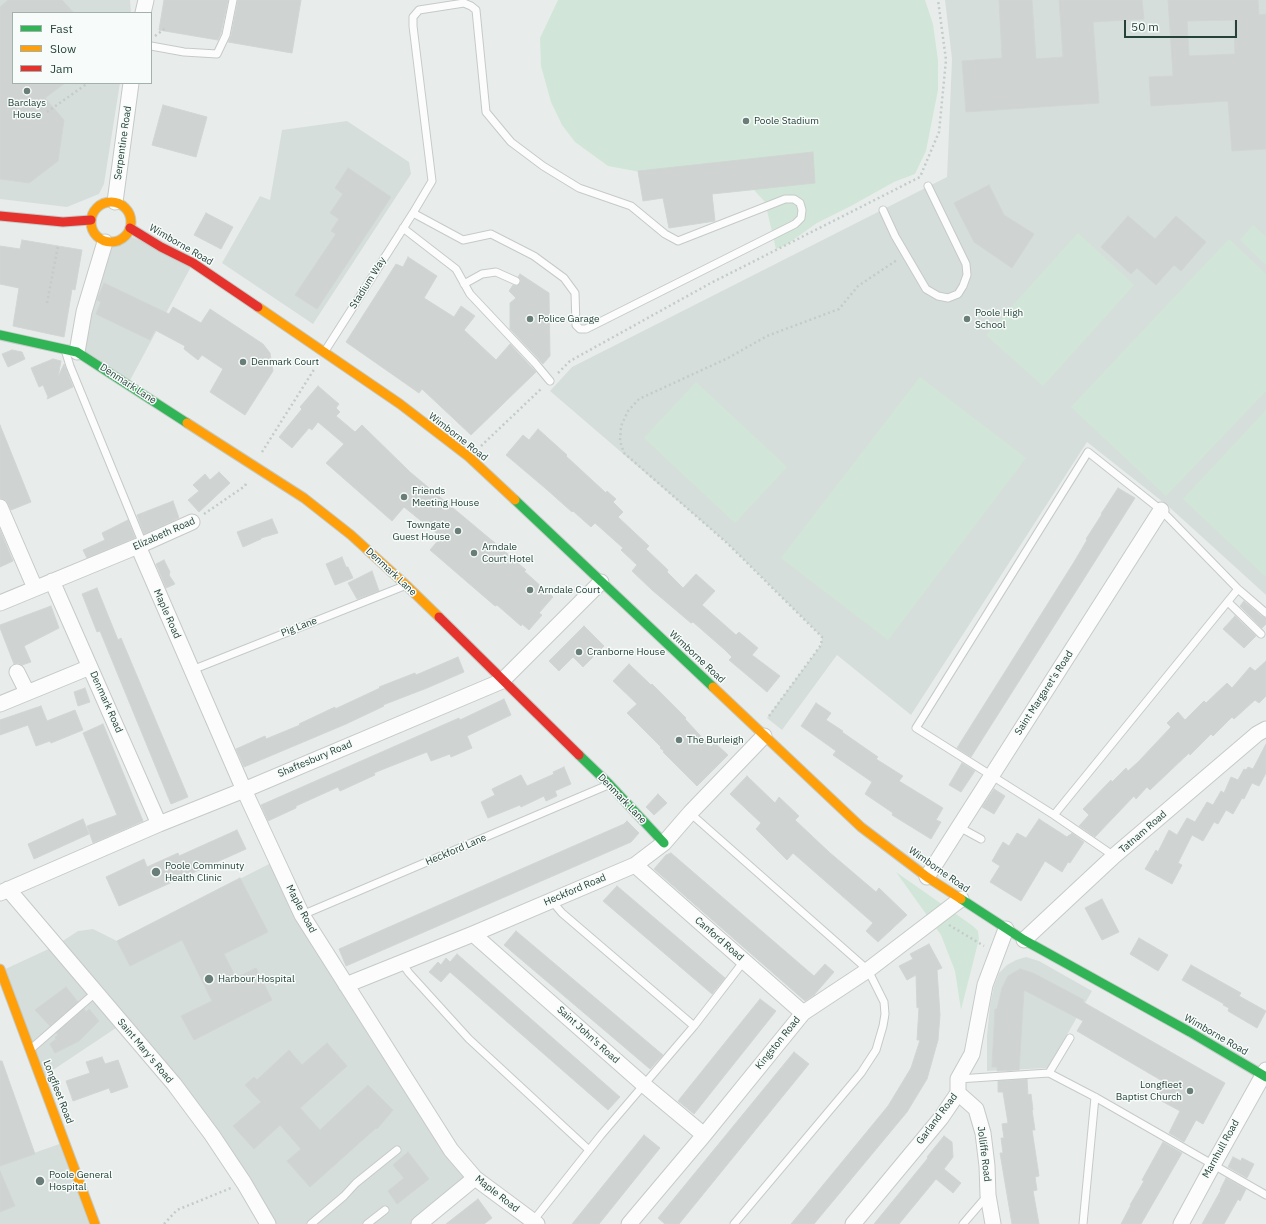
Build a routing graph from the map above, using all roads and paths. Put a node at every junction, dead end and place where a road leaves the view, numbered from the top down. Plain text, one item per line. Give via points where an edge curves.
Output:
1 (146, 0) edge
2 (233, 0) edge
3 (143, 12) edge
4 (167, 27) dead end
5 (152, 37) edge
6 (152, 46) edge
7 (87, 84) edge
8 (131, 84) edge
9 (47, 112) dead end
10 (928, 186) dead end
11 (115, 202) junction
12 (883, 210) dead end
13 (413, 213) junction
14 (0, 216) edge
15 (91, 220) junction
16 (130, 228) junction
17 (403, 228) junction
18 (105, 242) junction
19 (58, 246) dead end
20 (906, 255) junction
21 (516, 281) dead end
22 (464, 284) junction
23 (48, 303) dead end
24 (0, 335) edge
25 (71, 350) junction
26 (324, 353) junction
27 (550, 381) dead end
28 (253, 465) junction
29 (0, 507) edge
30 (1161, 510) junction
31 (192, 522) joint
32 (141, 545) junction
33 (52, 581) junction
34 (601, 582) junction
35 (406, 585) junction
36 (34, 588) junction
37 (1238, 589) junction
38 (1228, 602) junction
39 (0, 603) edge
40 (1266, 613) edge
41 (1261, 634) dead end
42 (90, 667) junction
43 (192, 670) junction
44 (17, 672) dead end
45 (502, 681) junction
46 (27, 692) junction
47 (0, 704) edge
48 (1266, 729) edge
49 (761, 733) junction
50 (991, 776) junction
51 (609, 784) junction
52 (244, 790) junction
53 (690, 813) junction
54 (1054, 815) junction
55 (159, 824) junction
56 (959, 827) junction
57 (981, 840) dead end
58 (664, 843) junction
59 (1114, 856) junction
60 (635, 865) junction
61 (927, 877) junction
62 (4, 891) edge
63 (961, 899) junction
64 (551, 900) junction
65 (302, 915) junction
66 (936, 918) junction
67 (1006, 929) junction
68 (473, 934) junction
69 (1024, 940) junction
70 (996, 954) junction
71 (744, 961) junction
72 (402, 963) junction
73 (0, 969) edge
74 (868, 970) junction
75 (346, 985) junction
76 (95, 993) junction
77 (802, 1013) junction
78 (694, 1026) junction
79 (1070, 1038) dead end
80 (30, 1050) junction
81 (1049, 1072) junction
82 (1265, 1074) edge
83 (644, 1085) junction
84 (958, 1086) junction
85 (1095, 1097) junction
86 (704, 1135) junction
87 (396, 1150) dead end
88 (589, 1150) junction
89 (1213, 1165) junction
90 (475, 1178) junction
91 (244, 1183) junction
92 (988, 1195) junction
93 (1266, 1195) edge
94 (385, 1210) dead end
95 (533, 1223) edge
96 (95, 1224) edge
97 (164, 1224) edge
98 (268, 1224) edge
99 (310, 1224) edge
100 (367, 1224) edge
101 (419, 1224) edge
102 (629, 1224) edge
103 (734, 1224) edge
104 (853, 1224) edge
105 (963, 1224) edge
106 (993, 1224) edge
107 (1083, 1224) edge
108 (1181, 1224) edge

1 - 3 street
2 - 6 lane via 226,35 217,54
4 - 5 path
7 - 9 path
8 - 11 street, Serpentine Road
10 - 20 lane via 966,264 967,275 958,294 948,298 926,289
11 - 15 main road via 101,205 93,213
11 - 16 main road via 129,213
12 - 20 lane
13 - 13 lane, Stadium Way via 463,240 491,234 534,256 564,278 575,293 576,325 580,329 586,329 795,224 801,218 802,210 800,203 794,198 785,199 678,241 665,234 630,206 579,188 543,166 511,142 486,112 476,10 464,3 419,10 413,17 432,181
13 - 17 lane, Stadium Way
14 - 15 main road via 63,222
15 - 18 main road via 97,237
16 - 18 main road via 120,241
16 - 26 main road, Wimborne Road via 193,263
17 - 22 lane via 456,269
17 - 26 lane, Stadium Way
18 - 25 street
19 - 23 path
20 - 49 path via 858,286 839,309 767,336 728,358 639,399 628,411 621,426 620,441 624,454 728,543 822,637 821,645
21 - 22 lane via 496,272 489,272
22 - 27 lane via 470,294
24 - 25 main road, Denmark Lane
25 - 28 main road, Denmark Lane
25 - 32 lane via 70,366
26 - 28 path, Elizabeth Road
26 - 34 main road, Wimborne Road via 400,404 469,457
28 - 31 path, Elizabeth Road via 245,486
28 - 35 main road, Denmark Lane via 322,512
29 - 36 street
30 - 37 lane
30 - 50 street, Saint Margaret's Road
30 - 50 lane via 1088,452 916,728
31 - 32 street, Elizabeth Road
32 - 33 street, Elizabeth Road
32 - 43 street, Maple Road
33 - 36 street, Elizabeth Road
33 - 42 street, Denmark Road
34 - 45 street, Shaftesbury Road
34 - 49 main road, Wimborne Road
35 - 43 lane, Pig Lane
35 - 45 main road, Denmark Lane
36 - 39 street, Elizabeth Road
37 - 38 lane
37 - 40 lane
38 - 41 lane
38 - 54 lane
42 - 46 street
42 - 55 street, Denmark Road
43 - 52 street, Maple Road
44 - 46 street
45 - 51 main road, Denmark Lane
45 - 52 street, Shaftesbury Road
46 - 47 street
48 - 59 street, Tatnam Road
49 - 53 street, Heckford Road
49 - 61 main road, Wimborne Road via 861,827
50 - 54 lane
50 - 56 street, Saint Margaret's Road
51 - 58 main road, Denmark Lane
51 - 65 lane, Heckford Lane
52 - 55 street, Shaftesbury Road
52 - 65 street, Maple Road
53 - 58 street, Heckford Road
53 - 74 lane
54 - 59 lane
55 - 62 street, Shaftesbury Road
56 - 57 lane
56 - 61 street, Saint Margaret's Road
58 - 60 street, Heckford Road
59 - 69 street, Tatnam Road
60 - 64 street, Heckford Road
60 - 71 street, Canford Road
61 - 63 main road, Wimborne Road
62 - 76 street, Saint Mary's Road
63 - 66 street, Kingston Road
63 - 67 main road, Wimborne Road
64 - 68 street, Heckford Road
64 - 78 lane via 562,913
65 - 75 street, Maple Road
66 - 70 path
66 - 74 street, Kingston Road
67 - 69 main road, Wimborne Road
67 - 70 street, Garland Road
68 - 72 street, Heckford Road
68 - 83 street, Saint John's Road
69 - 82 main road, Wimborne Road
70 - 84 street, Garland Road via 985,985 972,1054
71 - 77 street, Canford Road
71 - 78 lane
72 - 75 street, Heckford Road
72 - 88 lane via 469,1039
73 - 80 main road, Longfleet Road
74 - 77 street, Kingston Road
74 - 103 lane via 884,1002 885,1014 876,1050 861,1073
75 - 90 street, Maple Road via 451,1150
76 - 80 lane
76 - 91 street, Saint Mary's Road via 174,1084
77 - 86 street, Kingston Road
78 - 83 lane
79 - 81 lane
80 - 96 main road, Longfleet Road
81 - 84 lane
81 - 85 lane
82 - 89 street, Marnhull Road
83 - 86 street, Saint John's Road
83 - 88 lane
84 - 92 street, Jolliffe Road via 976,1109 983,1133
84 - 104 street, Garland Road via 941,1118
85 - 89 lane
85 - 107 lane
86 - 102 street, Kingston Road
87 - 99 lane
88 - 95 lane
89 - 93 lane
89 - 108 street, Marnhull Road
90 - 95 street, Maple Road
90 - 101 street
91 - 97 path via 177,1210
91 - 98 street, Saint Mary's Road
92 - 105 lane
92 - 106 street, Jolliffe Road
94 - 100 lane

